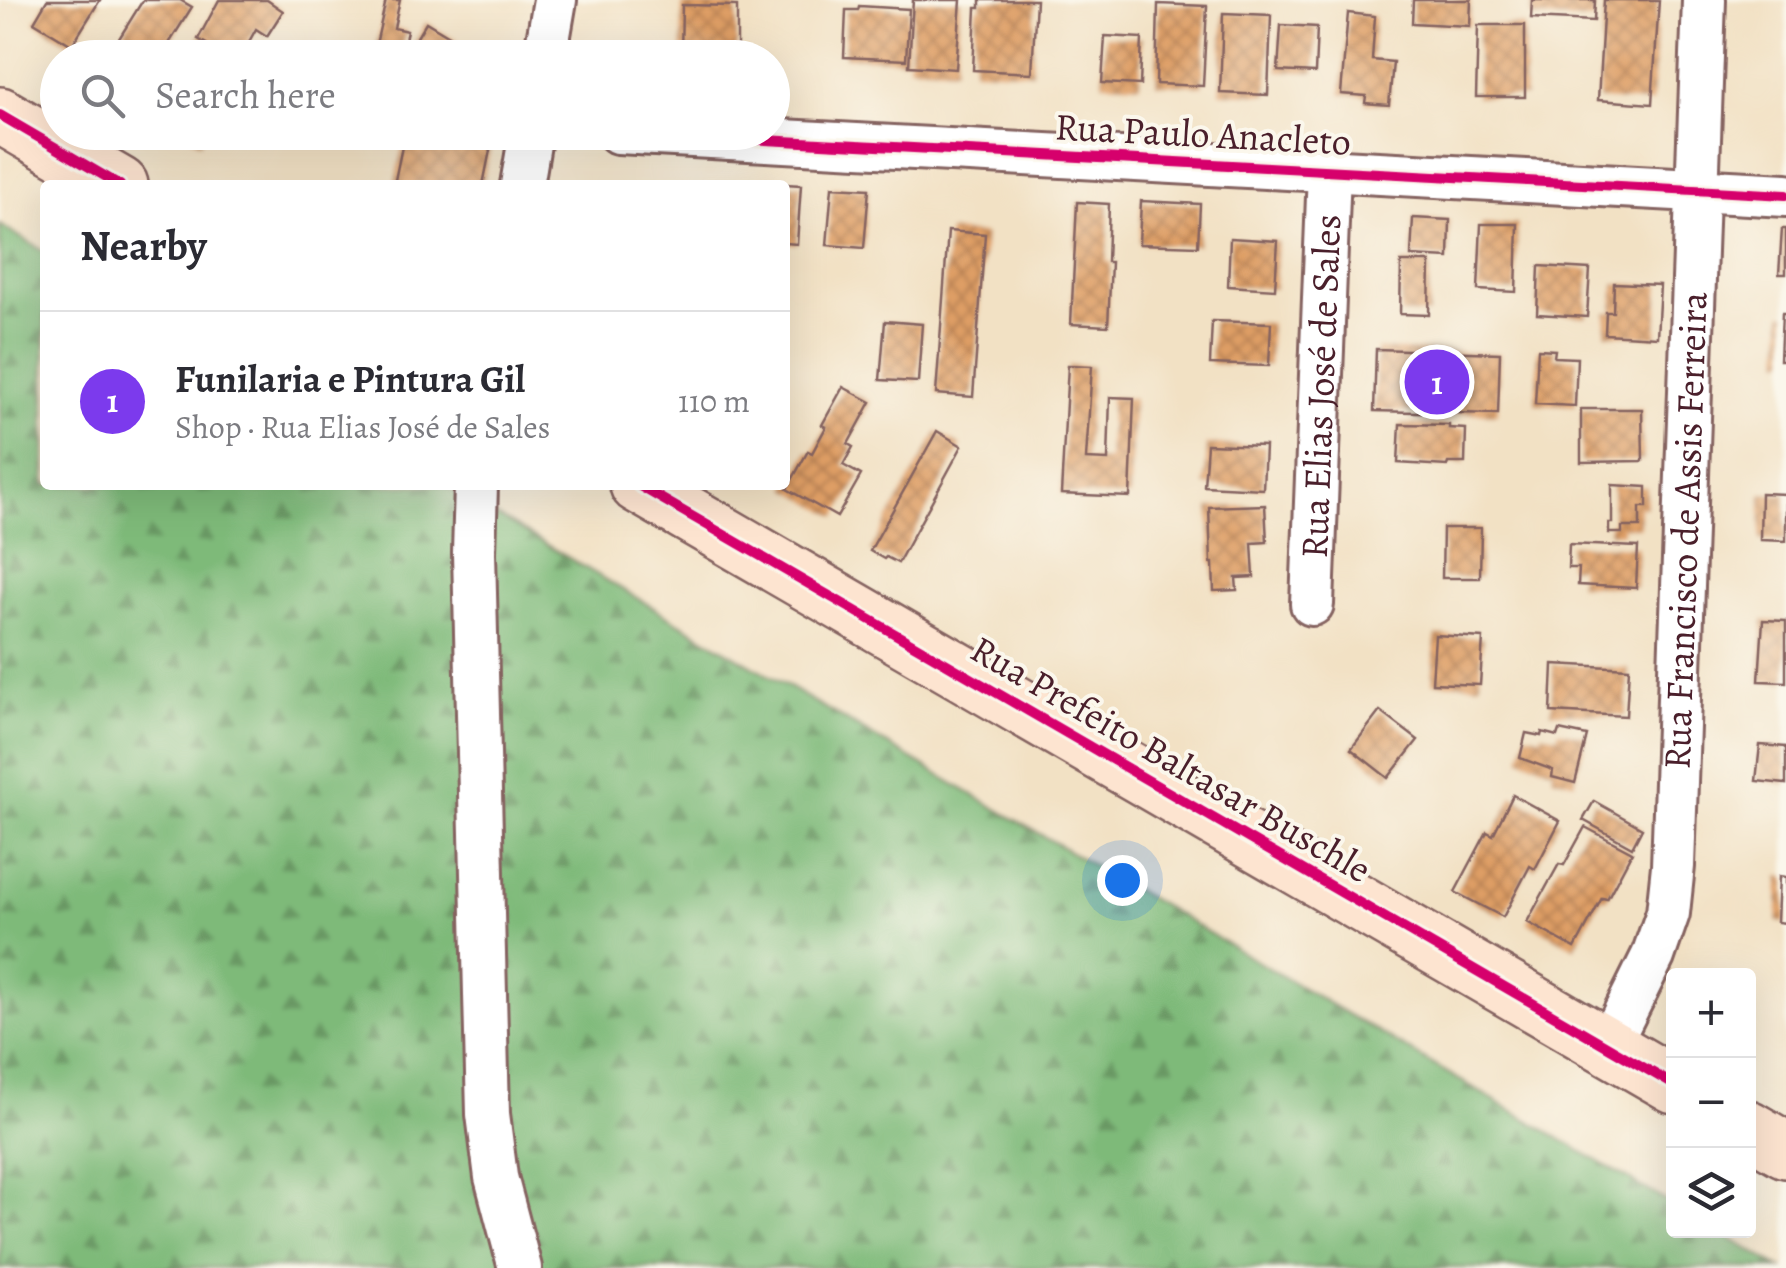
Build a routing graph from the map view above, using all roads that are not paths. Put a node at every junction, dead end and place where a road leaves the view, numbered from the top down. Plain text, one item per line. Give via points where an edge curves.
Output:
1 (555, 0) edge
2 (1704, 0) edge
3 (548, 40) edge
4 (0, 116) edge
5 (40, 139) edge
6 (790, 141) edge
7 (59, 150) edge
8 (528, 150) edge
9 (1329, 171) junction
10 (111, 180) edge
11 (523, 180) edge
12 (1697, 191) junction
13 (1786, 195) edge
14 (476, 490) edge
15 (647, 490) edge
16 (1312, 604) dead end
17 (1608, 1046) junction
18 (1666, 1080) edge
19 (1756, 1133) edge
20 (1786, 1150) edge
21 (520, 1268) edge

1 - 3 street
2 - 12 street, Rua Francisco de Assis Ferreira
4 - 5 main road
6 - 9 street, Rua Paulo Anacleto
7 - 10 main road
8 - 11 street
9 - 12 street, Rua Paulo Anacleto
9 - 16 street, Rua Elias José de Sales
12 - 13 street, Rua Paulo Anacleto
12 - 17 street, Rua Francisco de Assis Ferreira via 1673,866 1668,914 1654,956
14 - 21 street via 488,1114 496,1178
15 - 17 main road, Rua Prefeito Baltasar Buschle
17 - 18 main road, Rua Prefeito Baltasar Buschle
19 - 20 main road

